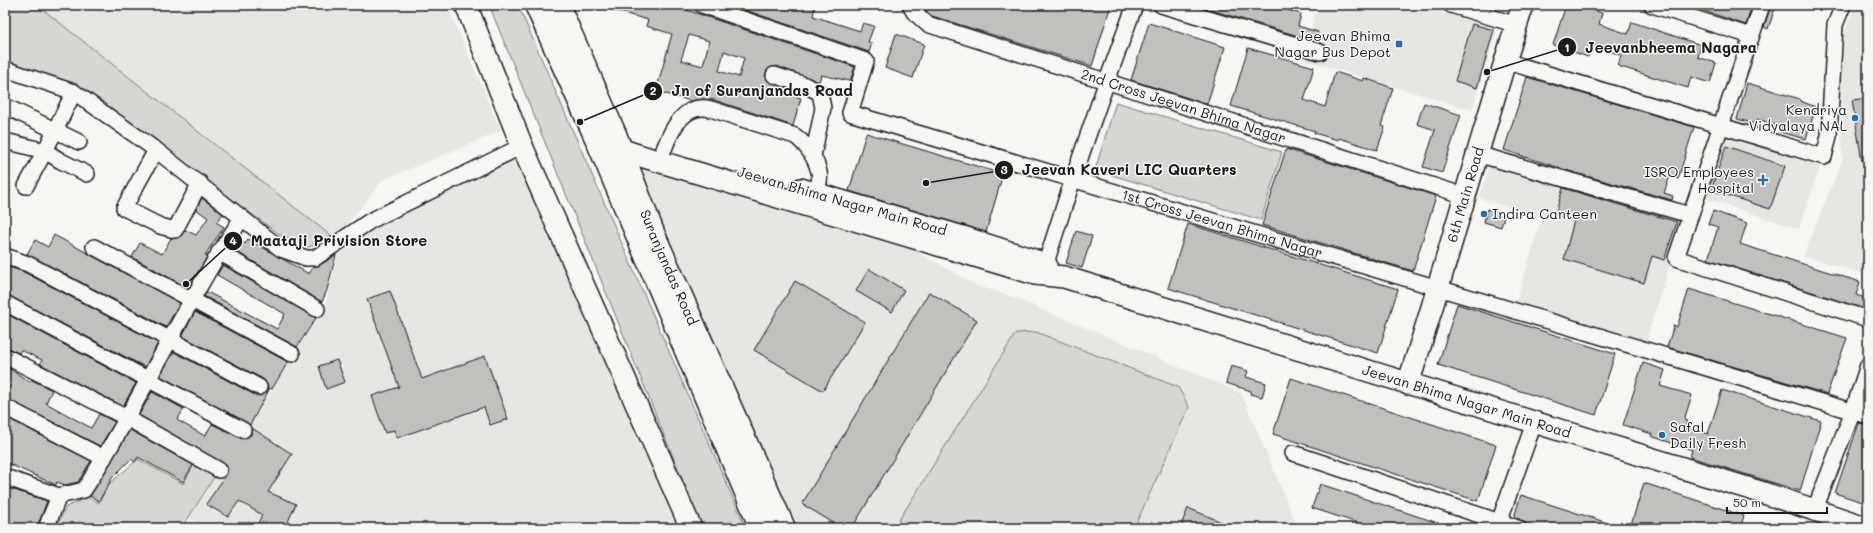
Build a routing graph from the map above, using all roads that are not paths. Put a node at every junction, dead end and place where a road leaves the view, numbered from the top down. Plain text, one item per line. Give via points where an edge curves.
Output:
1 (466, 5) edge
2 (536, 5) edge
3 (558, 5) edge
4 (702, 5) edge
5 (910, 5) edge
6 (1135, 5) edge
7 (1161, 5) edge
8 (1451, 5) edge
9 (1523, 5) edge
10 (1652, 5) edge
11 (1762, 5) edge
12 (1843, 5) edge
13 (1516, 25) junction
14 (1752, 36) junction
15 (1320, 52) dead end
16 (1505, 61) junction
17 (5, 69) edge
18 (774, 75) dead end
19 (1106, 82) junction
20 (74, 92) junction
21 (5, 106) edge
22 (1721, 126) junction
23 (55, 131) junction
24 (79, 142) dead end
25 (608, 143) junction
26 (5, 146) edge
27 (522, 146) junction
28 (664, 149) junction
29 (156, 150) junction
30 (45, 151) junction
31 (1478, 154) junction
32 (813, 156) junction
33 (87, 174) dead end
34 (1072, 181) junction
35 (200, 183) junction
36 (26, 186) dead end
37 (817, 194) junction
38 (1465, 196) junction
39 (1690, 214) junction
40 (242, 218) junction
41 (94, 247) dead end
42 (219, 252) junction
43 (5, 256) edge
44 (1043, 270) junction
45 (1439, 288) junction
46 (192, 299) junction
47 (5, 303) edge
48 (317, 309) dead end
49 (1868, 319) edge
50 (170, 340) junction
51 (292, 354) dead end
52 (5, 356) edge
53 (1868, 365) edge
54 (149, 379) junction
55 (1408, 384) junction
56 (259, 387) dead end
57 (5, 407) edge
58 (1853, 411) junction
59 (1868, 416) edge
60 (127, 418) junction
61 (1534, 423) junction
62 (243, 430) dead end
63 (1293, 453) dead end
64 (104, 458) junction
65 (218, 470) dead end
66 (5, 477) edge
67 (60, 496) junction
68 (1815, 509) junction
69 (1498, 525) edge
70 (46, 528) edge
71 (691, 528) edge
72 (761, 528) edge
73 (784, 528) edge
74 (1518, 528) edge
75 (1868, 528) edge

1 - 27 main road
2 - 25 main road, Suranjandas Road
3 - 25 main road, Suranjandas Road
4 - 34 street, 1st Cross Jeevan Bhima Nagar via 866,61 850,113
5 - 19 street, 2nd Cross Jeevan Bhima Nagar via 927,24
6 - 19 street
7 - 15 street
8 - 13 street
9 - 13 main road, 6th Main Road
10 - 14 street
11 - 14 street
12 - 22 street via 1835,25 1829,136 1824,158
13 - 16 main road, 6th Main Road
14 - 22 street
16 - 22 street
16 - 31 main road, 6th Main Road
17 - 20 street
18 - 32 street via 820,93 823,108
19 - 34 street
19 - 38 street, 2nd Cross Jeevan Bhima Nagar
20 - 23 street
20 - 29 street
21 - 23 street
22 - 39 street
23 - 24 street
23 - 30 street
25 - 28 main road, Jeevan Bhima Nagar Main Road
25 - 44 main road, Jeevan Bhima Nagar Main Road
25 - 72 main road, Suranjandas Road
25 - 73 main road, Suranjandas Road via 658,242
26 - 30 street
27 - 40 street via 370,221 315,258 306,258 281,249
27 - 71 main road
28 - 32 street via 670,133 689,110 700,106 795,136
28 - 37 main road, Jeevan Bhima Nagar Main Road
29 - 35 street
29 - 35 street via 124,208 174,230
30 - 33 street
30 - 36 street
31 - 38 main road, 6th Main Road
31 - 39 street
32 - 37 street via 820,173
34 - 44 street
34 - 45 street, 1st Cross Jeevan Bhima Nagar
35 - 40 street
37 - 44 main road, Jeevan Bhima Nagar Main Road
38 - 45 main road, 6th Main Road
39 - 49 street via 1676,258
40 - 42 street
41 - 46 street
42 - 46 street
42 - 48 street
43 - 50 street via 28,264
44 - 55 main road, Jeevan Bhima Nagar Main Road
45 - 55 main road, 6th Main Road
45 - 58 street, 1st Cross Jeevan Bhima Nagar
46 - 50 street
46 - 51 street
47 - 54 street
50 - 54 street
50 - 56 street
52 - 60 street
53 - 58 street
54 - 60 street
54 - 62 street
55 - 61 main road, Jeevan Bhima Nagar Main Road
57 - 64 street
58 - 59 street, 1st Cross Jeevan Bhima Nagar
58 - 68 street
60 - 64 street
60 - 65 street
61 - 68 main road, Jeevan Bhima Nagar Main Road
61 - 69 street
63 - 69 street
64 - 67 street via 84,490
66 - 67 street
67 - 70 street
68 - 75 main road, Jeevan Bhima Nagar Main Road
69 - 74 street

